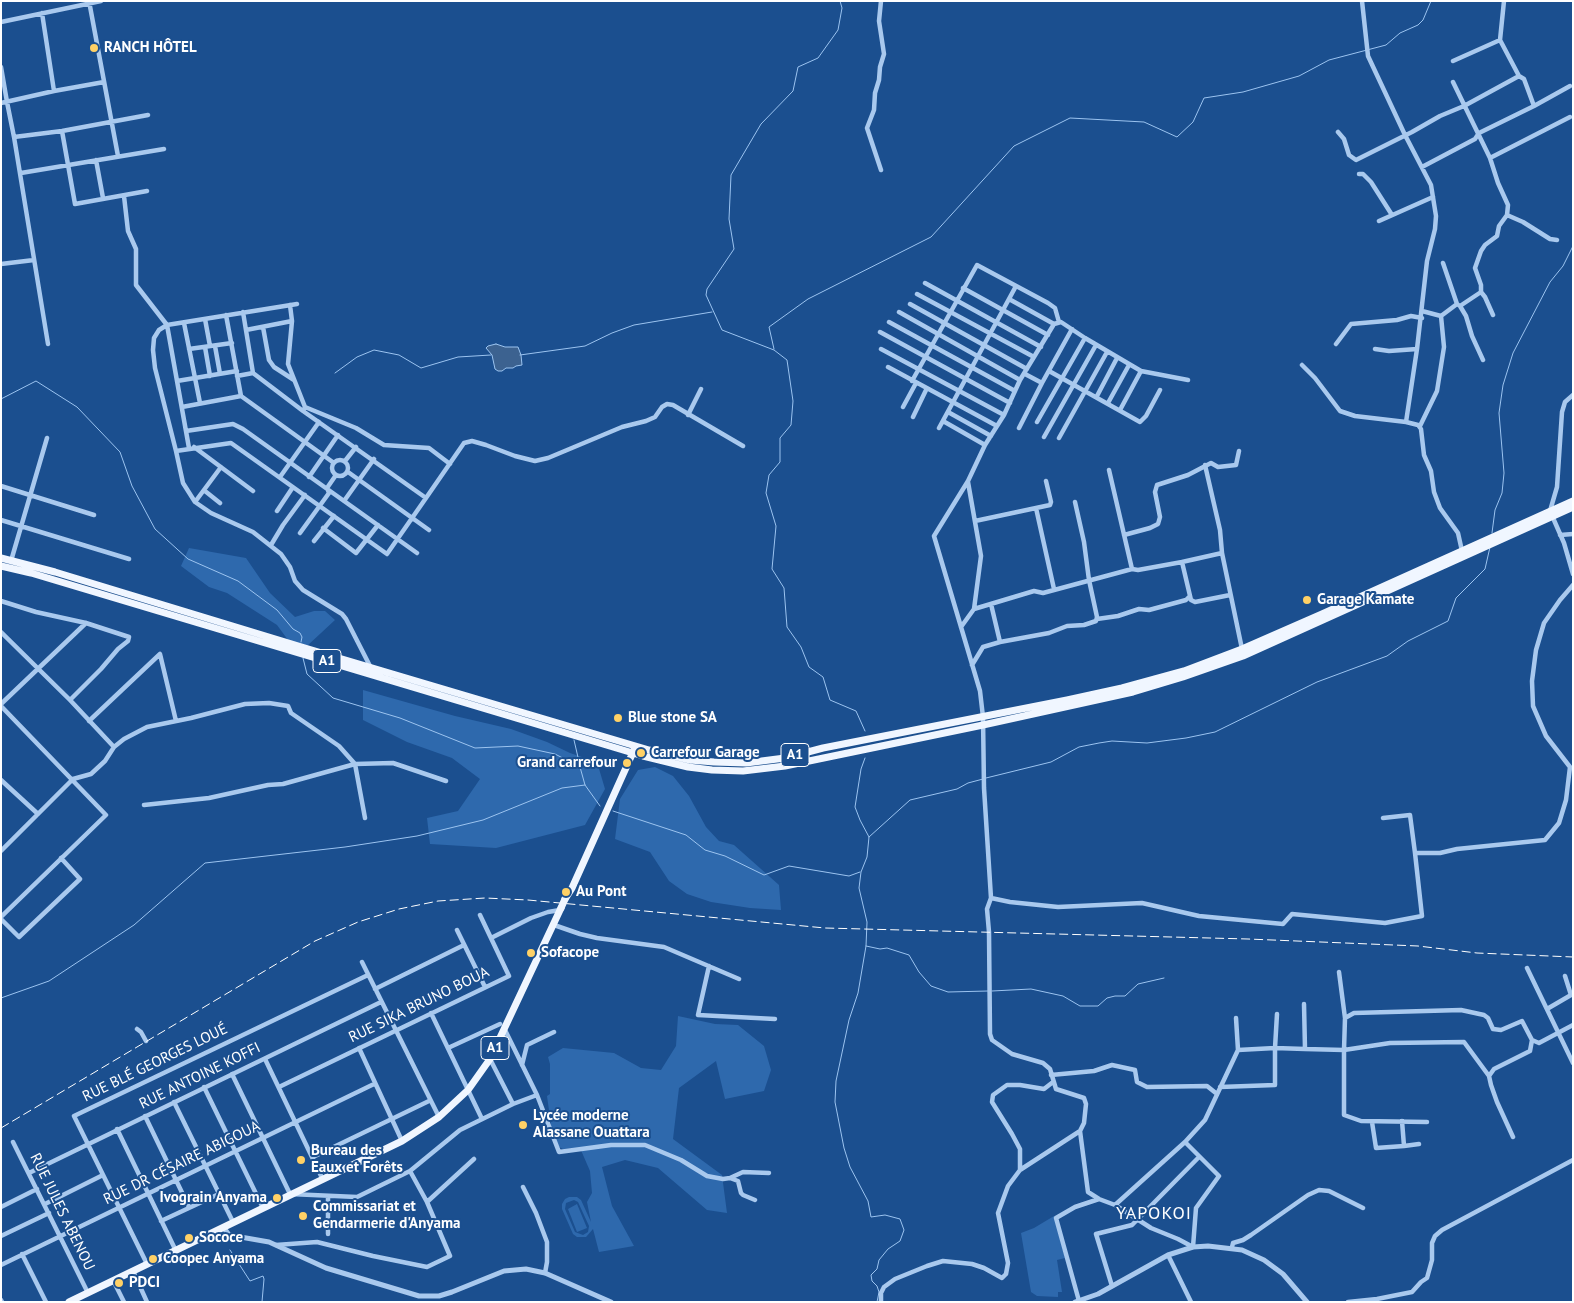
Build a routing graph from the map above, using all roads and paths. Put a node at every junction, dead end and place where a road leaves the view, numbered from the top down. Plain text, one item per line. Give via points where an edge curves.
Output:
1 (101, 1) edge
2 (881, 1) edge
3 (1362, 1) edge
4 (1504, 1) edge
5 (89, 2) edge
6 (42, 13) junction
7 (1, 22) edge
8 (1500, 40) junction
9 (1453, 61) dead end
10 (1, 67) edge
11 (1519, 76) junction
12 (104, 82) junction
13 (1453, 82) dead end
14 (1570, 86) dead end
15 (54, 91) junction
16 (4, 103) edge
17 (1464, 106) junction
18 (1534, 106) junction
19 (148, 115) dead end
20 (1570, 118) dead end
21 (112, 121) junction
22 (62, 131) junction
23 (1338, 132) dead end
24 (1478, 133) junction
25 (1405, 135) junction
26 (14, 137) junction
27 (164, 149) dead end
28 (118, 156) junction
29 (1490, 158) junction
30 (96, 160) junction
31 (68, 165) junction
32 (1422, 167) junction
33 (880, 170) dead end
34 (21, 173) junction
35 (1358, 174) dead end
36 (147, 191) dead end
37 (124, 196) junction
38 (1433, 197) junction
39 (103, 198) junction
40 (1392, 215) junction
41 (1507, 215) junction
42 (1379, 221) dead end
43 (1557, 240) dead end
44 (34, 260) junction
45 (1, 264) edge
46 (1443, 264) dead end
47 (925, 283) dead end
48 (1016, 286) junction
49 (963, 288) junction
50 (1481, 292) junction
51 (917, 294) dead end
52 (1009, 299) junction
53 (957, 300) junction
54 (297, 304) dead end
55 (910, 304) dead end
56 (290, 305) junction
57 (1458, 305) junction
58 (1003, 310) junction
59 (950, 311) junction
60 (1422, 311) junction
61 (243, 312) junction
62 (899, 312) dead end
63 (226, 315) junction
64 (1493, 315) dead end
65 (1441, 316) junction
66 (1422, 318) junction
67 (205, 319) junction
68 (292, 321) junction
69 (888, 322) dead end
70 (997, 322) junction
71 (184, 323) junction
72 (944, 323) junction
73 (1056, 323) junction
74 (167, 325) junction
75 (263, 327) junction
76 (1072, 329) junction
77 (246, 330) junction
78 (880, 332) dead end
79 (938, 334) junction
80 (990, 334) junction
81 (1048, 335) junction
82 (1085, 338) junction
83 (232, 343) junction
84 (48, 344) dead end
85 (1336, 344) dead end
86 (984, 345) junction
87 (1096, 345) junction
88 (210, 346) junction
89 (932, 346) junction
90 (1041, 347) junction
91 (881, 349) dead end
92 (1375, 349) dead end
93 (1417, 349) junction
94 (189, 350) junction
95 (1107, 352) junction
96 (978, 356) junction
97 (925, 357) junction
98 (1034, 357) junction
99 (1117, 358) junction
100 (1483, 360) dead end
101 (1129, 365) junction
102 (1302, 365) dead end
103 (888, 366) dead end
104 (972, 368) junction
105 (919, 369) junction
106 (1026, 371) junction
107 (1049, 371) junction
108 (1141, 371) junction
109 (237, 373) junction
110 (253, 373) junction
111 (220, 374) junction
112 (210, 376) junction
113 (194, 378) junction
114 (1062, 378) junction
115 (294, 380) junction
116 (966, 380) junction
117 (1020, 380) junction
118 (1188, 380) dead end
119 (177, 381) junction
120 (914, 382) junction
121 (1042, 383) junction
122 (1074, 384) junction
123 (927, 388) junction
124 (701, 389) dead end
125 (1086, 390) junction
126 (1160, 390) dead end
127 (960, 391) junction
128 (1015, 391) junction
129 (1573, 395) edge
130 (241, 396) junction
131 (1097, 396) junction
132 (953, 402) junction
133 (200, 403) junction
134 (1108, 403) junction
135 (1010, 404) junction
136 (182, 407) junction
137 (903, 407) dead end
138 (304, 409) junction
139 (1120, 410) junction
140 (948, 412) junction
141 (1004, 414) junction
142 (688, 415) junction
143 (913, 417) dead end
144 (943, 421) junction
145 (319, 422) junction
146 (1037, 422) dead end
147 (1406, 422) junction
148 (997, 426) junction
149 (1420, 426) junction
150 (939, 428) dead end
151 (1019, 428) dead end
152 (186, 431) junction
153 (338, 435) junction
154 (990, 436) junction
155 (1044, 437) dead end
156 (48, 438) dead end
157 (1059, 438) dead end
158 (304, 442) junction
159 (985, 445) junction
160 (743, 446) dead end
161 (356, 447) junction
162 (192, 448) junction
163 (176, 451) junction
164 (1239, 451) dead end
165 (323, 456) junction
166 (374, 459) junction
167 (345, 461) junction
168 (334, 462) junction
169 (289, 463) junction
170 (450, 464) junction
171 (1206, 465) junction
172 (221, 467) junction
173 (1110, 470) dead end
174 (348, 472) junction
175 (336, 474) junction
176 (309, 476) junction
177 (280, 477) junction
178 (359, 480) junction
179 (968, 481) junction
180 (1046, 481) dead end
181 (1, 486) edge
182 (293, 487) junction
183 (327, 488) junction
184 (205, 491) junction
185 (253, 491) dead end
186 (31, 495) junction
187 (305, 495) junction
188 (426, 498) junction
189 (1573, 500) edge
190 (344, 501) junction
191 (195, 502) junction
192 (1075, 502) dead end
193 (220, 503) dead end
194 (320, 506) junction
195 (1573, 507) edge
196 (1036, 508) junction
197 (277, 510) dead end
198 (1550, 514) junction
199 (94, 515) dead end
200 (334, 516) junction
201 (412, 517) junction
202 (1, 520) edge
203 (975, 521) junction
204 (378, 525) junction
205 (22, 526) junction
206 (323, 528) junction
207 (429, 530) dead end
208 (300, 533) dead end
209 (1124, 534) junction
210 (1573, 534) edge
211 (1560, 535) junction
212 (397, 539) junction
213 (368, 540) junction
214 (314, 541) dead end
215 (271, 545) junction
216 (1462, 551) junction
217 (417, 553) dead end
218 (1222, 553) junction
219 (1, 558) edge
220 (129, 559) dead end
221 (11, 561) junction
222 (1182, 562) junction
223 (1, 566) edge
224 (1132, 569) junction
225 (1573, 574) edge
226 (1089, 580) junction
227 (1573, 586) edge
228 (1054, 589) junction
229 (1230, 595) junction
230 (1189, 597) junction
231 (1, 601) edge
232 (991, 604) junction
233 (974, 609) junction
234 (1097, 619) junction
235 (86, 623) junction
236 (961, 627) junction
237 (1, 632) edge
238 (1000, 642) junction
239 (1242, 649) junction
240 (972, 666) junction
241 (38, 668) junction
242 (372, 668) junction
243 (70, 700) junction
244 (1, 705) edge
245 (983, 717) junction
246 (89, 721) junction
247 (176, 721) junction
248 (983, 725) junction
249 (114, 747) junction
250 (634, 749) junction
251 (355, 764) junction
252 (1571, 766) edge
253 (73, 779) junction
254 (1, 780) edge
255 (446, 782) dead end
256 (144, 805) dead end
257 (38, 814) junction
258 (365, 818) dead end
259 (1383, 818) dead end
260 (1, 852) edge
261 (1415, 853) junction
262 (61, 858) junction
263 (992, 898) junction
264 (560, 909) junction
265 (480, 915) dead end
266 (1, 918) edge
267 (554, 925) junction
268 (457, 930) dead end
269 (491, 938) junction
270 (464, 945) junction
271 (362, 962) dead end
272 (709, 966) junction
273 (1527, 968) dead end
274 (1339, 972) dead end
275 (368, 975) junction
276 (1565, 976) dead end
277 (739, 979) dead end
278 (485, 987) junction
279 (375, 989) junction
280 (381, 1002) junction
281 (1304, 1004) dead end
282 (1547, 1009) junction
283 (431, 1013) junction
284 (1277, 1014) dead end
285 (1236, 1018) dead end
286 (1345, 1018) junction
287 (775, 1019) dead end
288 (1573, 1025) edge
289 (503, 1027) junction
290 (137, 1029) dead end
291 (396, 1031) junction
292 (554, 1032) dead end
293 (1558, 1033) junction
294 (1532, 1040) junction
295 (146, 1041) dead end
296 (359, 1048) junction
297 (448, 1048) junction
298 (1275, 1048) junction
299 (1305, 1049) junction
300 (1238, 1050) junction
301 (1344, 1050) junction
302 (265, 1059) junction
303 (490, 1059) junction
304 (1573, 1063) edge
305 (522, 1065) junction
306 (232, 1074) junction
307 (1051, 1075) junction
308 (1489, 1076) junction
309 (1053, 1082) junction
310 (374, 1084) junction
311 (204, 1087) junction
312 (1220, 1087) junction
313 (279, 1088) junction
314 (468, 1090) junction
315 (1217, 1094) junction
316 (537, 1095) junction
317 (429, 1101) junction
318 (174, 1102) junction
319 (513, 1104) junction
320 (145, 1116) junction
321 (439, 1117) junction
322 (392, 1119) junction
323 (482, 1119) junction
324 (1402, 1121) junction
325 (295, 1122) junction
326 (1372, 1122) junction
327 (1427, 1122) dead end
328 (117, 1129) junction
329 (1080, 1131) junction
330 (1513, 1137) dead end
331 (262, 1138) junction
332 (402, 1141) junction
333 (13, 1142) dead end
334 (1185, 1142) junction
335 (88, 1144) junction
336 (1419, 1144) dead end
337 (1404, 1146) junction
338 (235, 1151) junction
339 (313, 1157) junction
340 (1199, 1157) junction
341 (474, 1159) dead end
342 (1573, 1160) edge
343 (205, 1166) junction
344 (1020, 1170) junction
345 (410, 1171) junction
346 (28, 1173) junction
347 (769, 1173) dead end
348 (103, 1175) junction
349 (730, 1178) junction
350 (176, 1180) junction
351 (323, 1180) junction
352 (523, 1187) dead end
353 (37, 1189) junction
354 (148, 1194) junction
355 (219, 1194) junction
356 (290, 1194) junction
357 (328, 1196) junction
358 (1099, 1199) junction
359 (755, 1200) dead end
360 (427, 1202) junction
361 (45, 1204) junction
362 (1115, 1205) junction
363 (1, 1207) edge
364 (119, 1207) junction
365 (189, 1207) junction
366 (263, 1208) junction
367 (1363, 1208) dead end
368 (49, 1213) junction
369 (1136, 1220) junction
370 (161, 1221) junction
371 (233, 1222) junction
372 (224, 1228) junction
373 (328, 1234) dead end
374 (1, 1236) edge
375 (59, 1236) junction
376 (276, 1245) junction
377 (1232, 1247) junction
378 (1192, 1248) junction
379 (176, 1251) junction
380 (22, 1254) junction
381 (1168, 1255) junction
382 (146, 1264) junction
383 (1, 1265) edge
384 (133, 1271) junction
385 (545, 1273) junction
386 (113, 1280) junction
387 (1112, 1286) junction
388 (88, 1292) junction
389 (1077, 1301) edge
390 (46, 1302) edge
391 (69, 1302) edge
392 (124, 1302) edge
393 (148, 1302) edge
394 (611, 1302) edge
395 (881, 1302) edge
396 (1191, 1302) edge
397 (1307, 1302) edge
398 (1348, 1302) edge

1 - 5 street
2 - 33 street via 879,21 884,54 874,110 866,128
3 - 25 street via 1368,56
4 - 8 street
5 - 6 street
5 - 12 street
6 - 7 street
6 - 15 street
8 - 9 street
8 - 11 street
10 - 16 street
11 - 17 street
11 - 18 street via 1524,79
12 - 15 street
12 - 21 street
13 - 17 street
14 - 18 street
15 - 16 street
16 - 26 street
17 - 24 street
17 - 25 street
18 - 24 street
19 - 21 street
20 - 29 street
21 - 22 street
21 - 28 street
22 - 26 street
22 - 31 street
23 - 25 street via 1349,155 1356,160
24 - 29 street
24 - 32 street via 1475,139
25 - 32 street
26 - 34 street
27 - 28 street
28 - 30 street
29 - 41 street via 1508,202
30 - 31 street
30 - 39 street
31 - 34 street
31 - 39 street via 75,204
32 - 38 street
34 - 44 street
35 - 40 street via 1363,174 1371,182
36 - 37 street
37 - 39 street
37 - 74 street via 128,232 136,249 136,285
38 - 40 street
38 - 60 street via 1435,229 1427,261
40 - 42 street
41 - 43 street
41 - 50 street via 1497,236 1481,251 1475,268
44 - 45 street
44 - 84 street
46 - 57 street
47 - 53 street
48 - 49 street via 977,265
48 - 52 street
48 - 73 street via 1055,308
49 - 53 street
49 - 58 street
50 - 57 street
50 - 64 street
51 - 59 street
52 - 58 street
52 - 73 street
53 - 59 street
53 - 70 street
54 - 56 street
55 - 72 street
56 - 61 street
56 - 68 street
57 - 65 street
57 - 100 street via 1466,316
58 - 70 street
58 - 81 street
59 - 72 street
59 - 80 street
60 - 65 street
60 - 66 street
61 - 63 street
61 - 77 street
62 - 79 street
63 - 67 street
63 - 83 street
65 - 149 street via 1444,347 1440,377 1437,391
66 - 85 street via 1411,316 1351,324
66 - 93 street
67 - 71 street
67 - 88 street
68 - 75 street
68 - 115 street via 288,364
69 - 89 street
70 - 80 street
70 - 90 street
71 - 74 street
71 - 94 street
72 - 79 street
72 - 86 street
73 - 76 street via 1062,322
73 - 81 street
74 - 119 street
74 - 163 street via 154,338 153,350
75 - 77 street
75 - 115 street via 274,368
76 - 82 street
76 - 107 street
77 - 110 street
78 - 97 street
79 - 89 street
79 - 96 street
80 - 86 street
80 - 98 street
81 - 90 street
82 - 87 street
82 - 114 street
83 - 88 street
83 - 109 street
86 - 96 street
86 - 106 street
87 - 95 street
87 - 122 street
88 - 94 street
88 - 111 street
88 - 112 street
89 - 97 street
89 - 104 street
90 - 98 street
91 - 105 street
92 - 93 street
93 - 147 street
94 - 113 street
95 - 99 street
95 - 125 street
96 - 104 street
96 - 117 street
97 - 105 street
97 - 116 street
98 - 106 street
99 - 101 street
99 - 131 street
101 - 108 street
101 - 134 street
102 - 147 street via 1340,411
103 - 120 street
104 - 116 street
104 - 128 street
105 - 120 street
105 - 127 street
106 - 117 street
106 - 121 street
107 - 114 street
107 - 121 street
108 - 118 street
108 - 139 street
109 - 110 street
109 - 111 street
109 - 130 street
110 - 138 street
111 - 112 street
112 - 113 street
113 - 119 street
113 - 133 street
114 - 122 street
114 - 146 street
115 - 138 street
116 - 127 street
116 - 135 street
117 - 128 street
119 - 136 street
120 - 123 street
120 - 137 street
121 - 151 street
122 - 125 street
122 - 155 street
123 - 132 street
123 - 143 street
124 - 142 street
125 - 131 street
125 - 157 street
126 - 139 street via 1142,421
127 - 132 street
127 - 141 street
128 - 135 street
129 - 198 street via 1565,402 1562,412 1557,487
130 - 133 street
130 - 158 street
131 - 134 street
132 - 140 street
132 - 148 street
133 - 136 street
134 - 139 street
135 - 141 street
136 - 152 street
138 - 145 street
138 - 170 street via 356,428 384,445 429,448
140 - 144 street
140 - 154 street
141 - 148 street
142 - 160 street
142 - 170 street via 667,404 655,417 646,421 535,461 472,441 464,444
144 - 150 street
144 - 159 street
145 - 153 street
145 - 158 street
147 - 149 street
148 - 154 street
149 - 216 street via 1434,492 1440,508 1458,533
152 - 162 street
152 - 169 street via 233,424
153 - 161 street
153 - 165 street
154 - 159 street
156 - 186 street
158 - 165 street
158 - 169 street
159 - 179 street
161 - 166 street
161 - 167 street
162 - 163 street
162 - 172 street
162 - 177 street via 231,443
163 - 191 street via 182,483
164 - 171 street via 1236,465
165 - 168 street
165 - 176 street
166 - 178 street
166 - 188 street
167 - 168 street
167 - 174 street
168 - 175 street via 332,469
169 - 176 street
169 - 177 street
170 - 188 street
171 - 209 street via 1157,485 1154,489 1160,517 1158,524
171 - 218 street
172 - 184 street
172 - 185 street
173 - 209 street
174 - 175 street via 342,476
174 - 178 street
175 - 183 street
176 - 183 street
177 - 182 street
178 - 190 street
178 - 201 street
179 - 203 street
179 - 236 street via 934,536
180 - 196 street via 1051,504
181 - 186 street
182 - 187 street
182 - 197 street
183 - 190 street
183 - 194 street via 328,493
184 - 191 street
184 - 193 street
186 - 199 street
186 - 205 street
187 - 194 street
187 - 215 street
188 - 201 street
189 - 198 main road, A1
190 - 204 street
191 - 215 street
192 - 226 street
194 - 200 street
194 - 208 street
195 - 198 main road, A1
196 - 203 street
196 - 228 street
198 - 211 street
198 - 216 main road, A1
198 - 248 main road, A1 via 1243,656 1133,692
200 - 206 street
200 - 213 street
201 - 207 street
201 - 212 street
202 - 205 street
203 - 233 street via 981,556
204 - 212 street
204 - 213 street
205 - 220 street
205 - 221 street
206 - 213 street via 356,553
206 - 214 street
209 - 224 street
210 - 211 street
211 - 225 street
212 - 213 street via 387,554
212 - 217 street
215 - 242 street via 285,558 295,581 303,590 342,614
216 - 239 main road, A1
218 - 222 street
218 - 229 street
219 - 221 main road, A1
221 - 242 main road, A1
222 - 224 street
222 - 230 street
223 - 250 main road, A1
224 - 226 street
226 - 228 street
226 - 234 street
227 - 252 street via 1544,623 1532,681 1534,706 1546,736
228 - 232 street via 1044,593 1034,591
229 - 230 street via 1195,602
229 - 239 street
230 - 234 street via 1149,610 1139,609
231 - 235 street
232 - 233 street
232 - 238 street
233 - 236 street
234 - 238 street via 1084,625
235 - 241 street
235 - 243 street via 130,639
236 - 240 street
237 - 241 street
238 - 240 street via 983,647
239 - 245 main road, A1 via 1132,686
240 - 245 street
241 - 243 street
241 - 244 street
242 - 250 main road, A1
243 - 246 street
244 - 253 street
245 - 248 street
245 - 250 main road, A1 via 766,761 690,760
246 - 247 street via 160,654
246 - 249 street
247 - 249 street via 147,727
247 - 251 street via 245,704 288,706 291,713 339,746
248 - 250 main road, A1 via 784,766 743,771 688,767
248 - 263 street
249 - 253 street via 92,774
250 - 264 main road, A1, bridge
251 - 255 street via 393,764
251 - 256 street via 282,784 209,798
251 - 258 street
252 - 261 street via 1559,823 1545,840
253 - 257 street
253 - 262 street via 106,814
254 - 257 street
257 - 260 street
259 - 261 street via 1410,815
261 - 263 street via 1422,916 1385,923 1292,914 1283,924 1199,916 1142,903 1058,907
262 - 266 street
262 - 266 street via 80,879 19,937
263 - 307 street via 987,908 992,1040 1012,1054 1043,1063
264 - 267 main road, A1
264 - 269 street via 532,918
265 - 269 street, RUE SIKA BRUNO BOUA
267 - 272 street via 597,938 664,947
267 - 289 main road, A1
268 - 270 street
269 - 278 street, RUE SIKA BRUNO BOUA via 508,976
270 - 278 street
270 - 279 street
271 - 275 street
272 - 277 street
272 - 287 street via 698,1015
273 - 282 street
274 - 286 street
275 - 279 street
275 - 335 street, RUE BLÉ GEORGES LOUÉ via 74,1116
276 - 282 street via 1571,995
278 - 283 street, RUE SIKA BRUNO BOUA
279 - 280 street
280 - 291 street
280 - 302 street, RUE ANTOINE KOFFI
281 - 299 street
282 - 293 street
283 - 291 street, RUE SIKA BRUNO BOUA
283 - 297 street
284 - 298 street
285 - 300 street
286 - 294 street via 1354,1013 1461,1010 1488,1018 1493,1028 1501,1030 1522,1020
286 - 301 street
288 - 293 street
289 - 297 street
289 - 303 main road, A1
289 - 305 street
290 - 295 street
291 - 296 street, RUE SIKA BRUNO BOUA
291 - 317 street
292 - 305 street via 527,1045
293 - 294 street via 1540,1042
293 - 304 street
294 - 308 street via 1530,1051 1494,1069
296 - 310 street
296 - 313 street, RUE SIKA BRUNO BOUA
297 - 314 street
298 - 299 street
298 - 300 street
298 - 312 street via 1275,1085
299 - 301 street
300 - 312 street
301 - 308 street via 1390,1043 1464,1042
301 - 326 street via 1344,1115
302 - 306 street, RUE ANTOINE KOFFI
302 - 313 street
303 - 314 main road, A1
303 - 319 street
305 - 316 street
306 - 311 street, RUE ANTOINE KOFFI
306 - 331 street
307 - 309 street
307 - 315 street via 1094,1072 1112,1065 1135,1070 1137,1082 1147,1087 1206,1086
308 - 330 street
309 - 329 street via 1056,1089 1084,1098 1084,1123
309 - 344 street via 1044,1089 1007,1085 993,1095 992,1102 1020,1149
310 - 322 street
310 - 325 street, RUE DR CÉSAIRE ABIGOUA
311 - 318 street, RUE ANTOINE KOFFI
311 - 338 street
312 - 315 street
313 - 325 street
314 - 321 main road, A1
314 - 323 street
315 - 334 street via 1205,1120
316 - 319 street
316 - 349 street via 559,1152 611,1145 645,1145 681,1160 707,1176
317 - 321 street
317 - 322 street
318 - 320 street, RUE ANTOINE KOFFI
318 - 343 street
319 - 323 street
320 - 328 street, RUE ANTOINE KOFFI
320 - 350 street
321 - 332 main road, A1
322 - 332 street
322 - 339 street
323 - 345 street via 460,1130
324 - 326 street
324 - 327 street
324 - 337 street
325 - 331 street, RUE DR CÉSAIRE ABIGOUA
325 - 339 street
326 - 337 street via 1376,1148
328 - 335 street, RUE ANTOINE KOFFI
328 - 354 street
329 - 344 street
329 - 358 street via 1088,1192
331 - 338 street, RUE DR CÉSAIRE ABIGOUA
331 - 356 street
332 - 351 main road, A1
333 - 346 street, RUE JULES ABENOU
334 - 340 street
334 - 362 street
335 - 346 street, RUE ANTOINE KOFFI
335 - 348 street, RUE BLÉ GEORGES LOUÉ
336 - 337 street
338 - 343 street, RUE DR CÉSAIRE ABIGOUA
338 - 366 street
339 - 351 street
340 - 369 street
340 - 378 street via 1219,1176 1196,1208
341 - 360 street
342 - 398 street via 1442,1230 1432,1243 1427,1278 1412,1292
343 - 350 street, RUE DR CÉSAIRE ABIGOUA
343 - 355 street
344 - 395 street via 1008,1186 998,1213 1008,1263 1002,1278 972,1264 943,1261 895,1279 884,1287
345 - 357 street via 357,1197
345 - 360 street
346 - 353 street, RUE JULES ABENOU
347 - 349 street via 743,1172
348 - 361 street
348 - 364 street, RUE BLÉ GEORGES LOUÉ
349 - 359 street via 738,1181 743,1195
350 - 354 street, RUE DR CÉSAIRE ABIGOUA
350 - 365 street
351 - 356 main road, A1
352 - 385 street via 547,1242
353 - 361 street, RUE JULES ABENOU
353 - 363 street
354 - 364 street, RUE DR CÉSAIRE ABIGOUA
354 - 370 street
355 - 365 street
355 - 371 street
356 - 357 street
356 - 366 main road, A1
357 - 373 street
358 - 362 street
358 - 389 street via 1056,1218
360 - 376 street via 450,1256 427,1267 317,1242
361 - 368 street, RUE JULES ABENOU
362 - 369 street
364 - 375 street, RUE DR CÉSAIRE ABIGOUA
364 - 382 street, RUE BLÉ GEORGES LOUÉ
365 - 370 street
366 - 371 main road, A1
367 - 377 street via 1329,1191 1319,1190 1243,1240 1233,1243
368 - 374 street
368 - 375 street, RUE JULES ABENOU
369 - 378 street
369 - 387 street via 1132,1225 1096,1234
370 - 379 street
371 - 372 main road, A1
372 - 376 street via 229,1235
372 - 379 main road, A1
375 - 380 street, RUE DR CÉSAIRE ABIGOUA
375 - 388 street, RUE JULES ABENOU
376 - 385 street via 326,1268 419,1296 439,1296 504,1271 526,1269
377 - 378 street
377 - 397 street via 1272,1265
378 - 381 street
379 - 382 main road, A1
380 - 383 street, RUE DR CÉSAIRE ABIGOUA
380 - 390 street
381 - 387 street
381 - 396 street
382 - 384 main road, A1
384 - 386 main road, A1
384 - 393 street
385 - 394 street
386 - 388 main road, A1
386 - 392 street
387 - 389 street
388 - 391 main road, A1

